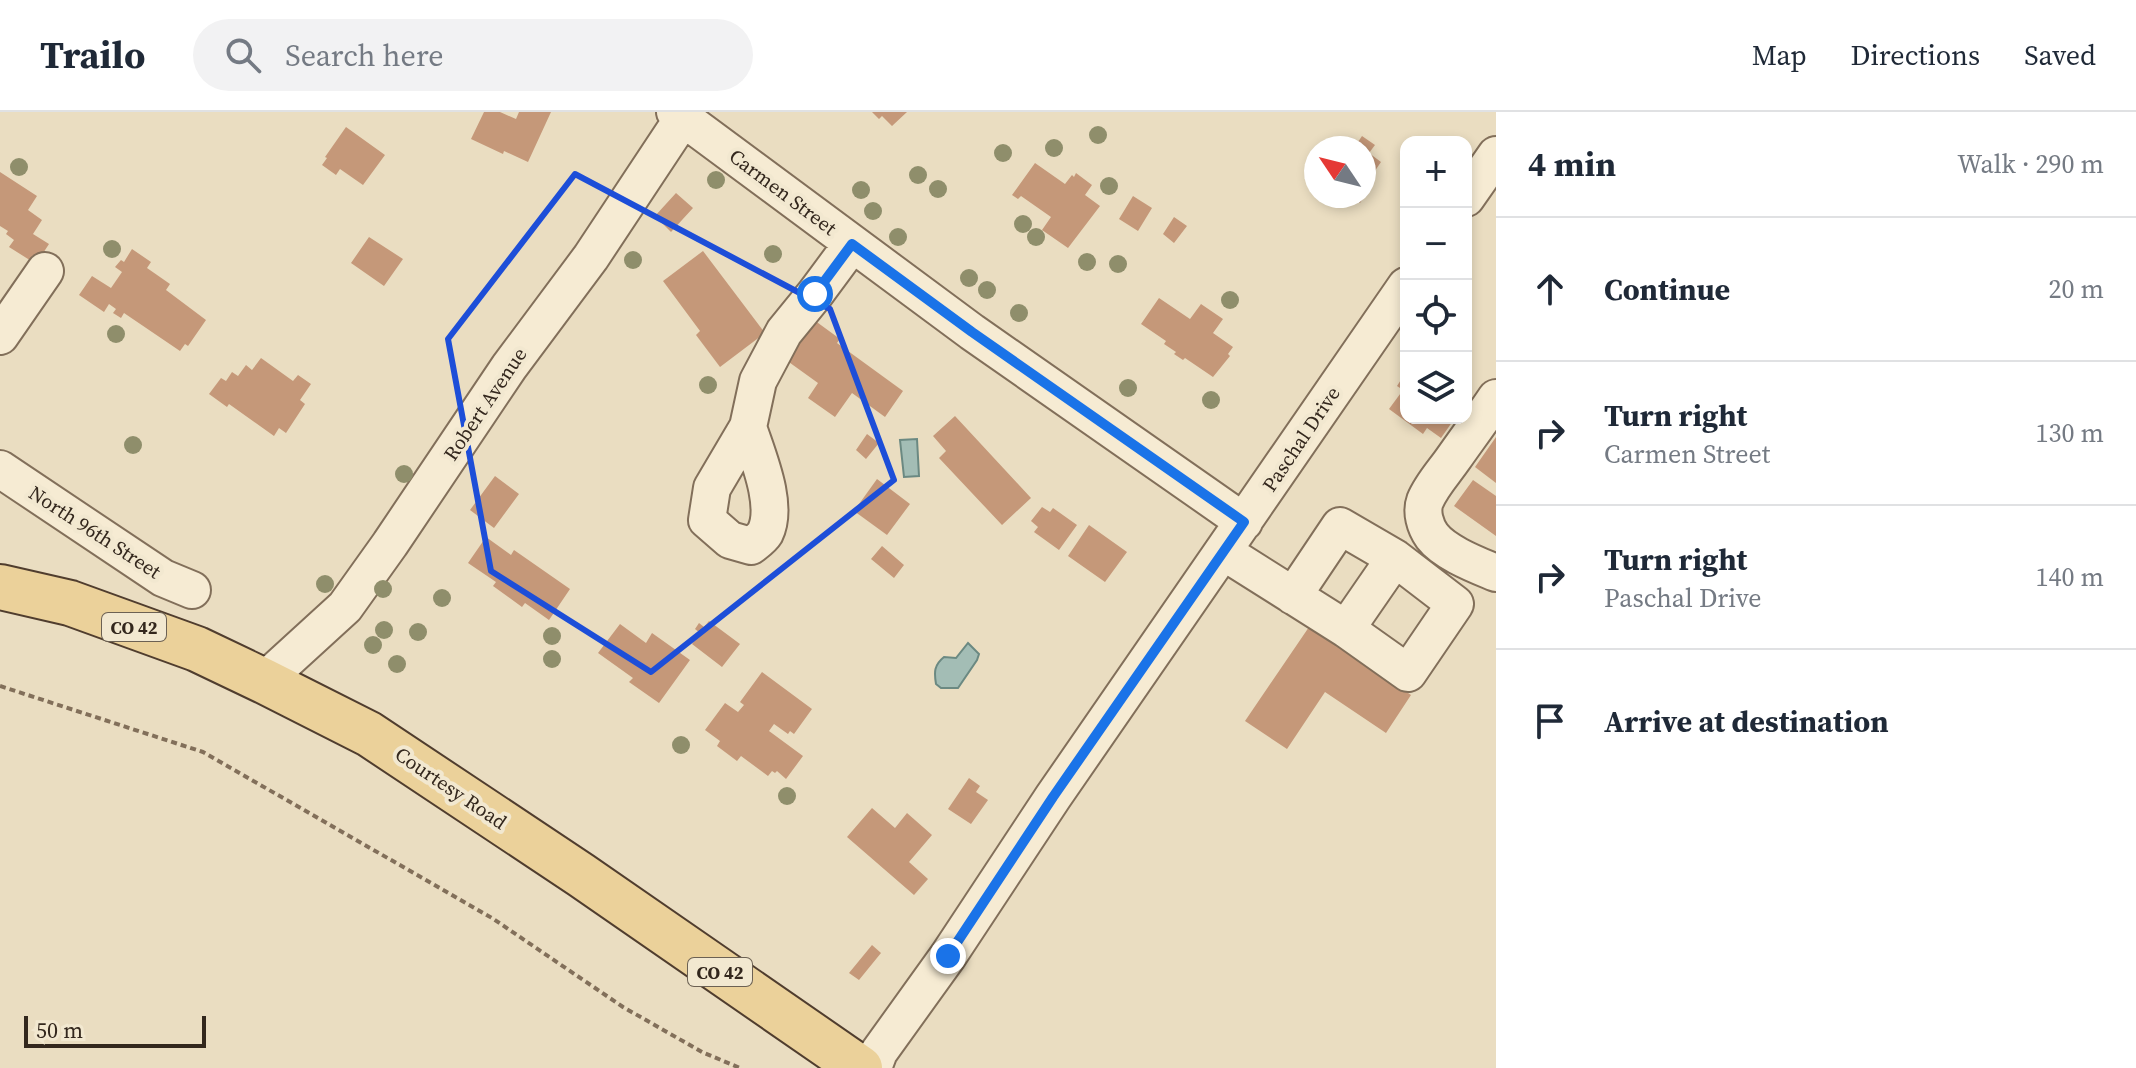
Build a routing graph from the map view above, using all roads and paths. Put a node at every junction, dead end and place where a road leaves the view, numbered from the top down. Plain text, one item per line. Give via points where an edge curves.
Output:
1 (682, 114) edge
2 (1496, 155) edge
3 (1472, 189) edge
4 (852, 244) junction
5 (45, 271) dead end
6 (1400, 295) edge
7 (0, 336) edge
8 (1496, 398) edge
9 (748, 427) dead end
10 (0, 469) edge
11 (1244, 522) junction
12 (1224, 552) junction
13 (1395, 558) junction
14 (1496, 573) edge
15 (0, 587) edge
16 (192, 590) dead end
17 (1293, 596) junction
18 (1346, 629) junction
19 (264, 681) junction
20 (0, 686) edge
21 (740, 1068) edge
22 (860, 1068) edge
23 (873, 1068) edge

1 - 4 street, Carmen Street
1 - 19 street, Robert Avenue via 591,257 345,607
2 - 3 street
4 - 9 street via 784,332 758,381
4 - 11 street, Carmen Street
5 - 7 street
6 - 11 street, Paschal Drive
8 - 14 street via 1435,483 1424,513 1442,545
10 - 16 street, North 96th Street via 163,578
11 - 12 street, Paschal Drive
12 - 17 street
12 - 23 street, Paschal Drive via 879,1052
13 - 17 street via 1340,526
13 - 18 street
13 - 18 street via 1455,604 1408,673
15 - 19 main road, Courtesy Road / CO 42 via 70,603 197,649
17 - 18 street
19 - 22 main road, Courtesy Road / CO 42 via 369,734
20 - 21 path via 203,752 492,918 623,1007

